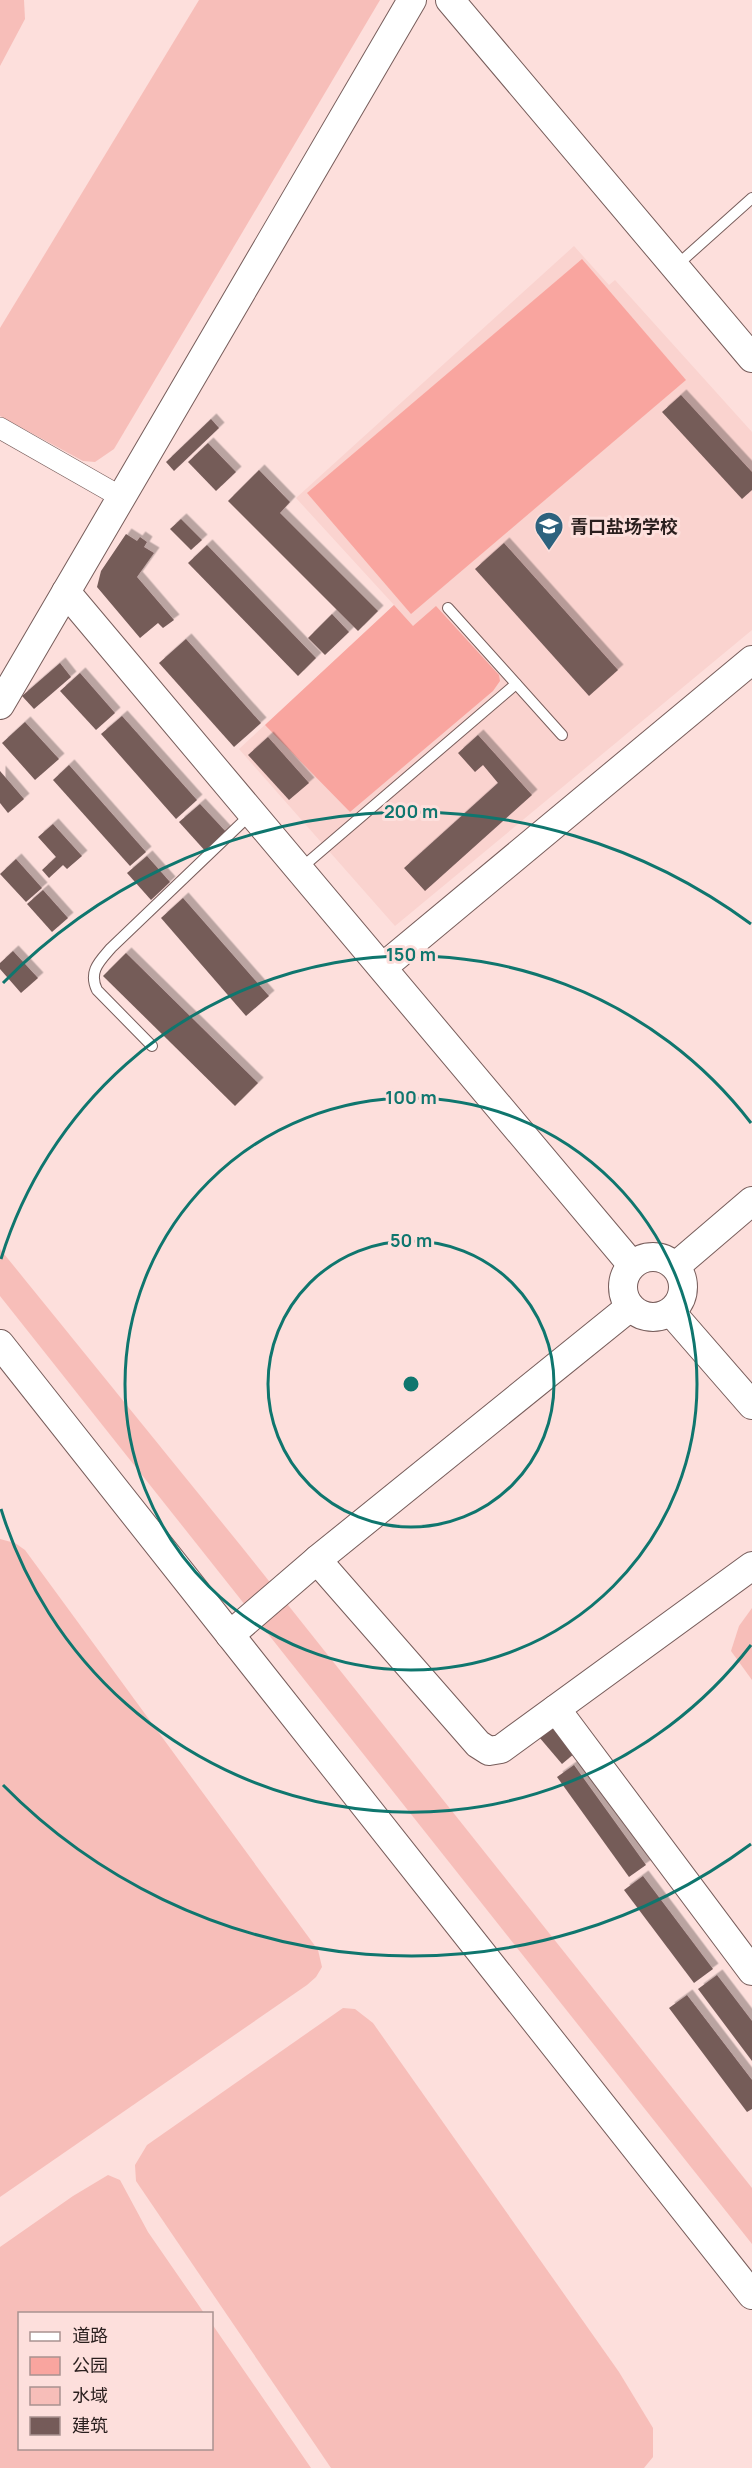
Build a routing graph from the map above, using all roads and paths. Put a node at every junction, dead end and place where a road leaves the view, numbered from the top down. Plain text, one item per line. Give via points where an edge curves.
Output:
1 (412, 0) edge
2 (450, 0) edge
3 (752, 198) edge
4 (674, 267) junction
5 (752, 358) edge
6 (0, 428) edge
7 (121, 497) junction
8 (66, 592) junction
9 (447, 608) dead end
10 (752, 660) edge
11 (516, 684) junction
12 (0, 705) edge
13 (562, 735) dead end
14 (252, 813) junction
15 (300, 869) junction
16 (383, 967) junction
17 (152, 1046) dead end
18 (752, 1201) edge
19 (632, 1265) junction
20 (676, 1266) junction
21 (630, 1307) junction
22 (671, 1312) junction
23 (0, 1344) edge
24 (752, 1405) edge
25 (317, 1560) junction
26 (752, 1566) edge
27 (230, 1635) junction
28 (556, 1709) junction
29 (752, 1971) edge
30 (752, 2295) edge

1 - 7 street
2 - 4 street
3 - 4 lane
4 - 5 street
6 - 7 street
7 - 8 street
8 - 12 street
8 - 14 street
9 - 11 lane
10 - 16 street
11 - 13 lane
11 - 15 lane
14 - 15 street
14 - 17 lane via 96,965 92,981 97,990
15 - 16 street
16 - 19 street
18 - 20 street
19 - 20 street via 654,1257
19 - 21 street via 622,1290
20 - 22 street via 683,1290
21 - 22 street via 654,1318
21 - 25 street
22 - 24 street
23 - 27 street
25 - 27 street
25 - 28 street via 478,1744 489,1751 501,1749
26 - 28 street
27 - 30 street
28 - 29 street

